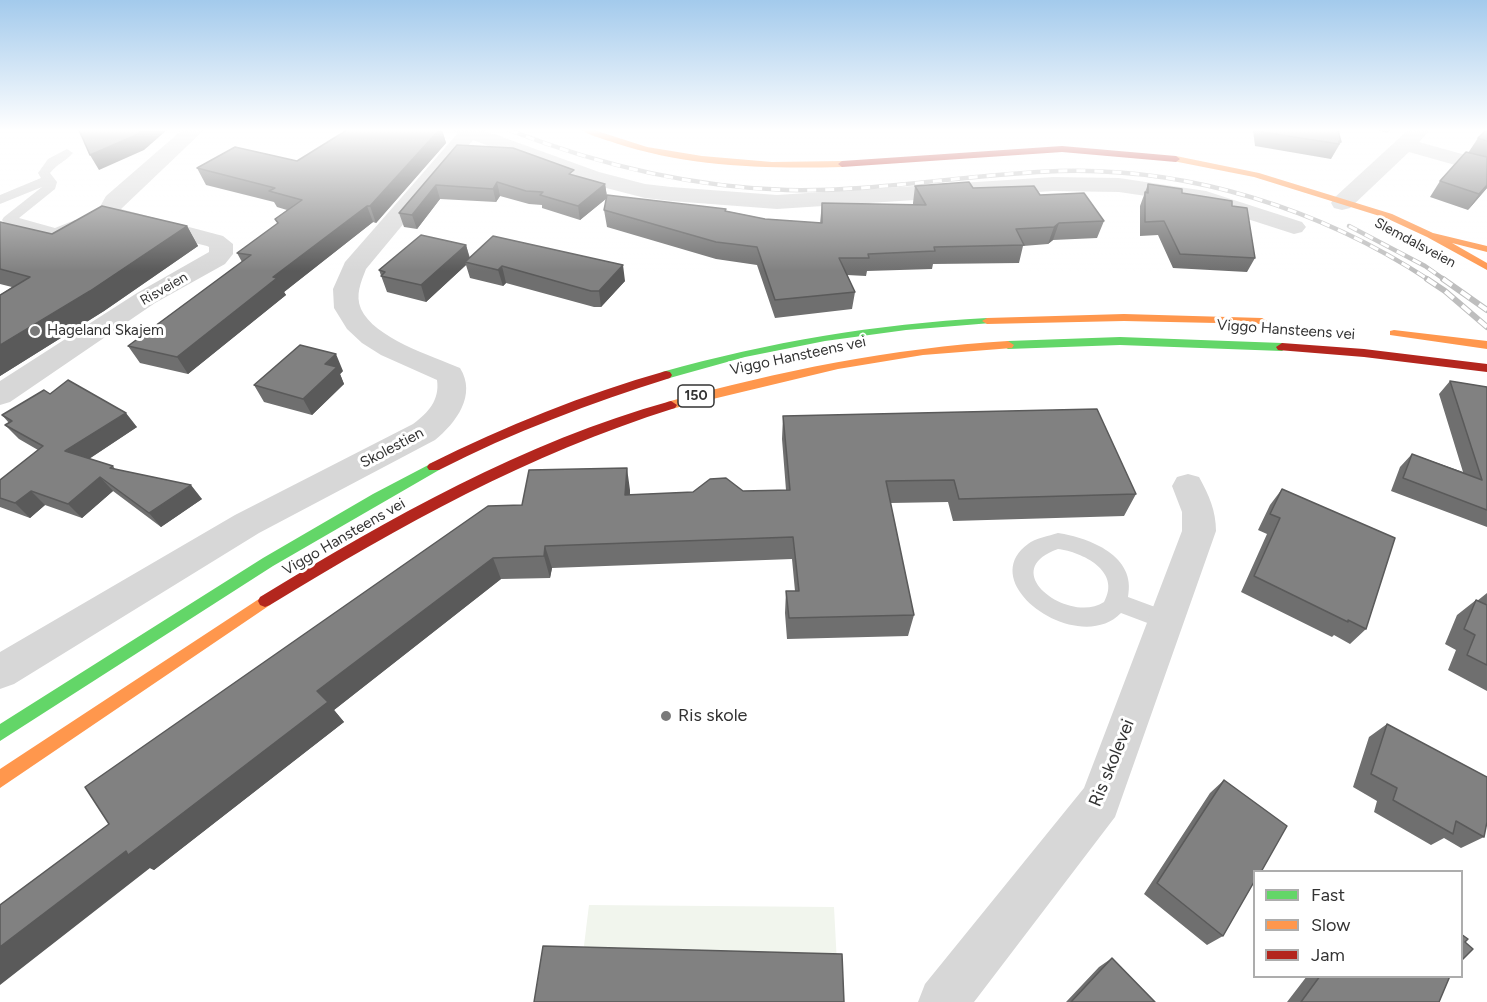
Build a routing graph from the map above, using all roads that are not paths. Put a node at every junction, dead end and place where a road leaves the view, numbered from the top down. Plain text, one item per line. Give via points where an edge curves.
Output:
1 (46, 177) edge
2 (141, 177) edge
3 (429, 177) edge
4 (590, 177) edge
5 (1262, 177) edge
6 (1370, 177) edge
7 (48, 180) junction
8 (0, 200) edge
9 (1342, 203) junction
10 (98, 215) junction
11 (1293, 227) dead end
12 (1430, 235) junction
13 (1487, 249) edge
14 (1484, 273) edge
15 (1278, 322) dead end
16 (1380, 331) dead end
17 (1487, 345) edge
18 (1487, 368) edge
19 (0, 395) edge
20 (1188, 486) dead end
21 (1117, 602) junction
22 (1166, 621) junction
23 (0, 672) edge
24 (0, 733) edge
25 (0, 779) edge
26 (943, 1002) edge

1 - 7 lane
2 - 10 street
3 - 23 street, Skolestien via 354,267 344,286 344,295 351,316 368,335 450,375 454,388 435,424 247,524
4 - 11 street via 682,196 777,202 1029,185 1119,185 1206,198
5 - 9 main road, Slemdalsveien
6 - 9 street
7 - 8 lane
7 - 10 lane via 48,189 9,220 56,232
9 - 12 main road, Slemdalsveien via 1389,216
9 - 14 main road, Slemdalsveien
10 - 19 street, Risveien via 215,241 222,249 216,259 146,298
12 - 13 main road
12 - 14 main road, Slemdalsveien
15 - 24 main road, Viggo Hansteens vei / 150 via 1072,317 899,329 775,348 607,394 506,433 314,533 233,581
16 - 17 main road
18 - 25 main road, Viggo Hansteens vei / 150 via 1267,344 1083,341 971,346 857,360 789,372 682,400 585,433 466,486 342,555 173,662
20 - 22 street, Ris skolevei via 1199,512 1199,531
21 - 21 lane via 1120,591 1112,567 1088,548 1072,542 1044,543 1025,558 1022,570 1033,596 1062,614 1095,617
21 - 22 lane
22 - 26 street, Ris skolevei via 1100,802

